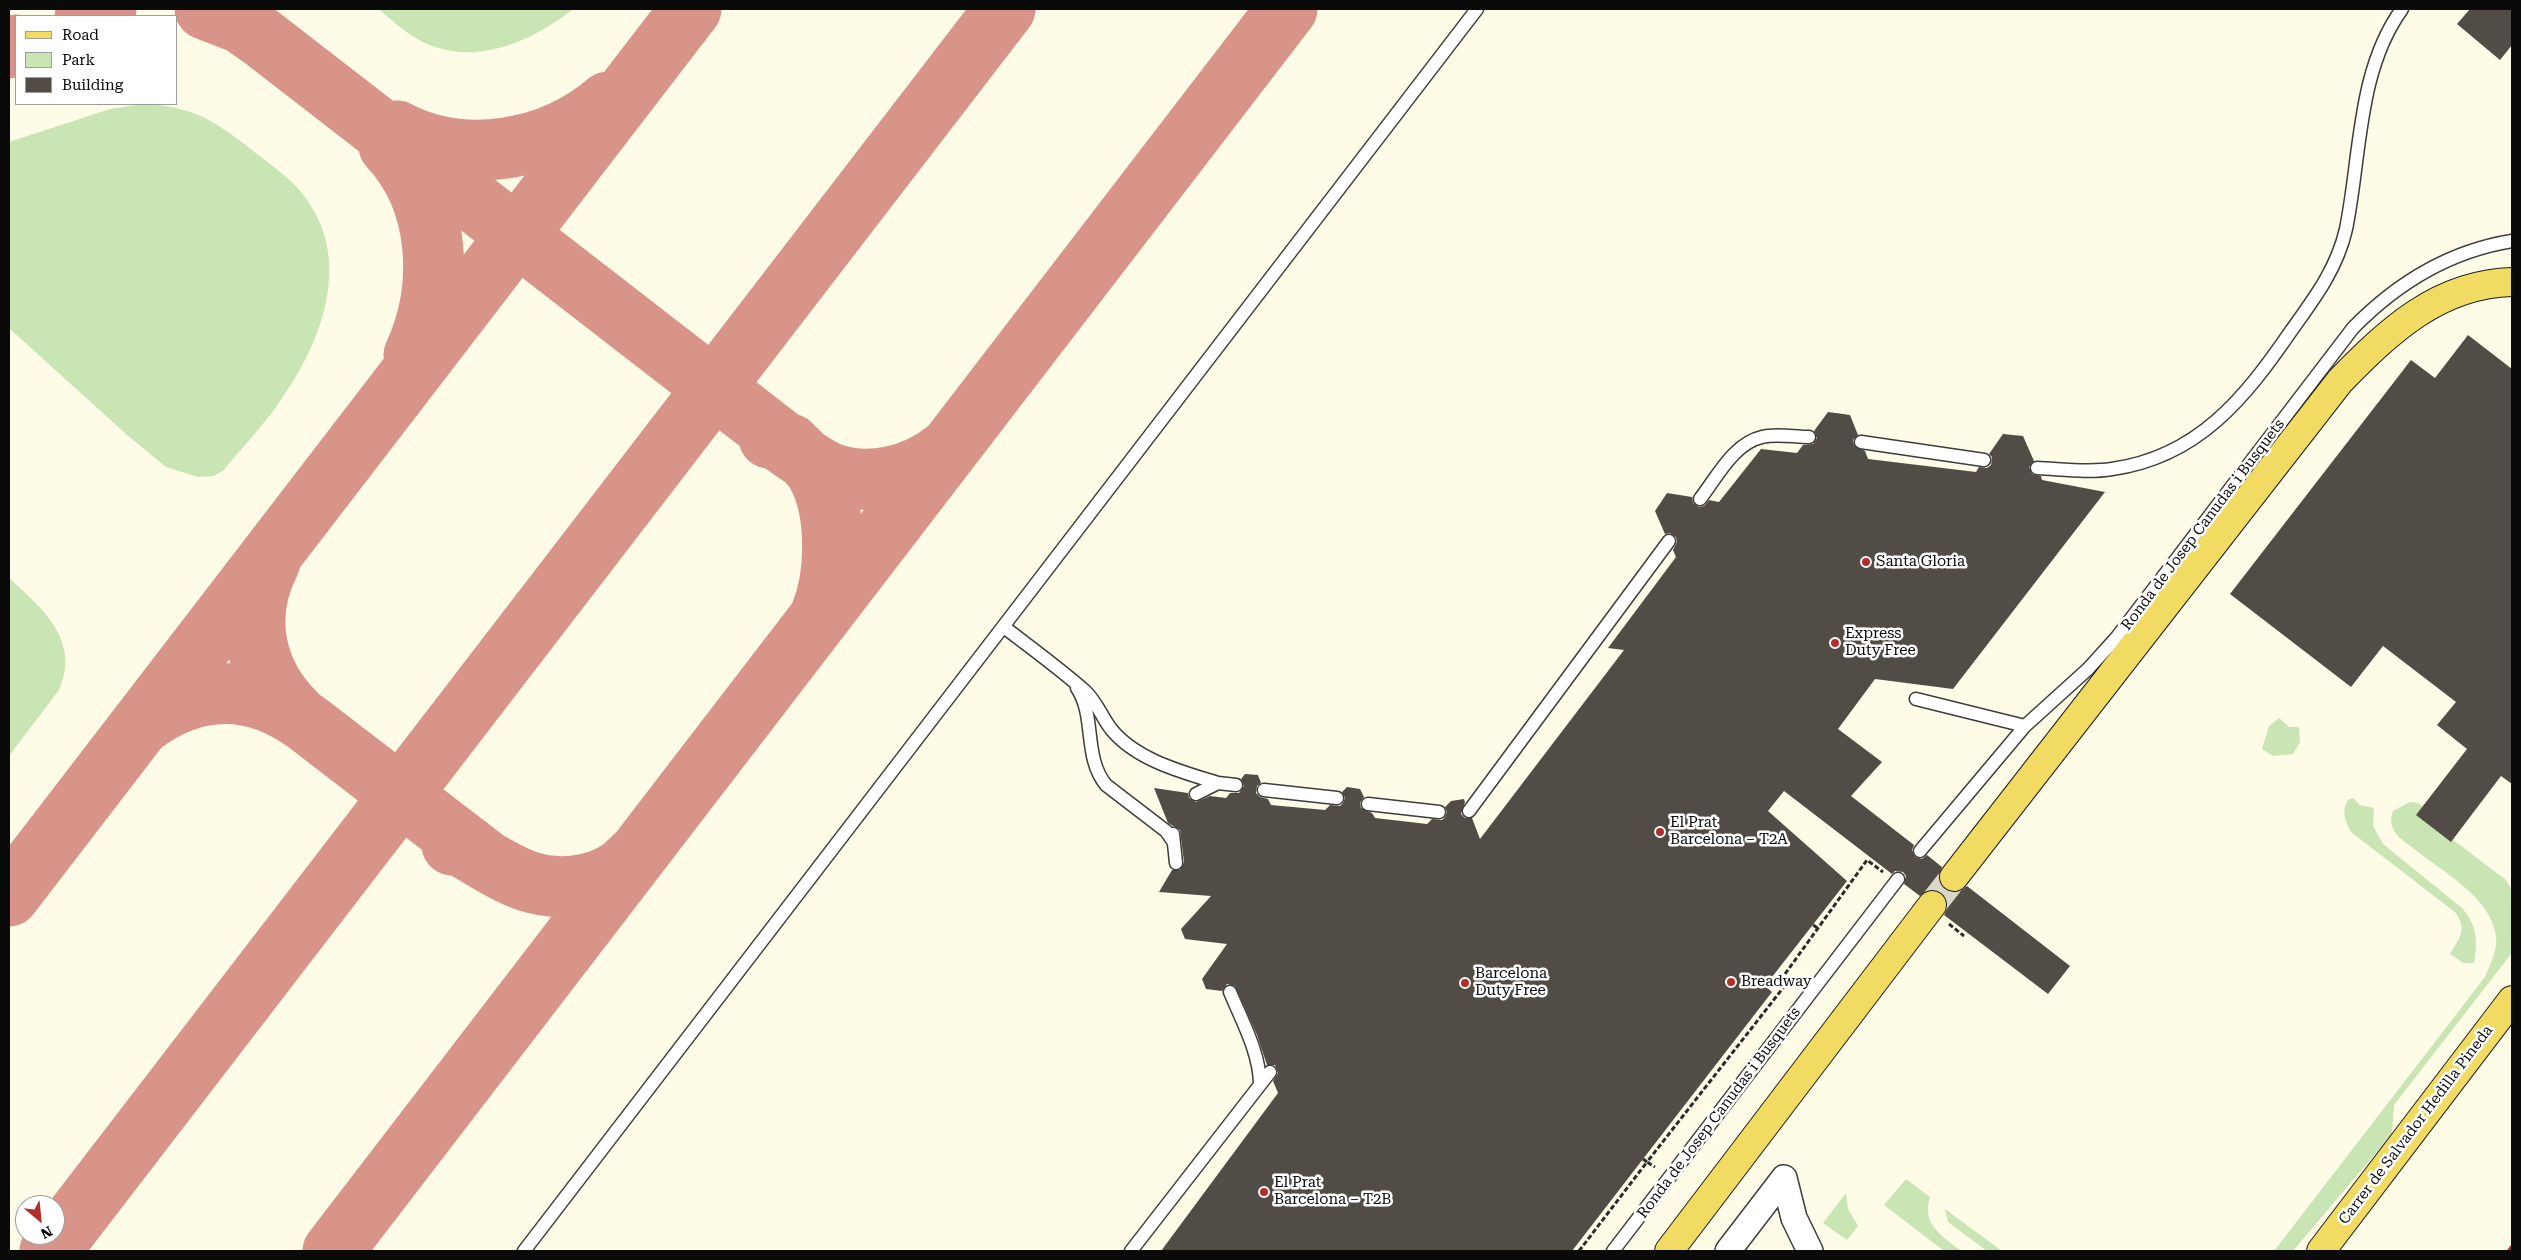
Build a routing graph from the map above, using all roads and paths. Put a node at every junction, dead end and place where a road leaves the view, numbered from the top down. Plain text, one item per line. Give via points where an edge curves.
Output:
1 (1477, 9) edge
2 (2402, 9) edge
3 (2512, 241) edge
4 (2512, 282) edge
5 (1809, 437) dead end
6 (1861, 442) dead end
7 (1984, 460) dead end
8 (2037, 468) dead end
9 (1700, 499) dead end
10 (1669, 541) dead end
11 (1004, 627) junction
12 (1071, 680) junction
13 (1916, 700) dead end
14 (2025, 726) junction
15 (1218, 783) junction
16 (1236, 786) dead end
17 (1264, 790) dead end
18 (1196, 794) dead end
19 (1337, 798) dead end
20 (1368, 804) dead end
21 (1471, 806) dead end
22 (1438, 812) dead end
23 (1920, 851) dead end
24 (1176, 864) dead end
25 (1954, 877) tunnel mouth
26 (1898, 879) dead end
27 (1932, 906) tunnel mouth
28 (1813, 924) dead end
29 (1819, 929) dead end
30 (1230, 992) dead end
31 (2512, 1000) edge
32 (1270, 1072) dead end
33 (1260, 1085) junction
34 (1643, 1159) dead end
35 (1647, 1162) dead end
36 (524, 1251) edge
37 (1131, 1251) edge
38 (1613, 1251) edge
39 (1669, 1251) edge
40 (1728, 1251) edge
41 (1810, 1251) edge
42 (2321, 1251) edge

1 - 11 lane
2 - 8 lane via 2378,50 2366,100 2345,231 2335,263 2325,285 2256,381 2188,444 2148,461 2111,470
3 - 14 lane, Ronda de Josep Canudas i Busquets via 2459,256 2414,276 2372,309 2338,347 2118,637
4 - 25 main road, Ronda de Josep Canudas i Busquets via 2495,283 2444,298 2406,319 2340,381
5 - 9 lane via 1764,436 1750,441 1738,450
6 - 7 lane
10 - 21 lane
11 - 12 lane
11 - 36 lane
12 - 15 lane via 1094,700 1115,733 1132,747 1153,760
12 - 24 lane via 1083,698 1093,761 1100,778 1173,837
13 - 14 lane
14 - 23 lane, Ronda de Josep Canudas i Busquets
15 - 16 lane
15 - 18 lane
17 - 19 lane
20 - 22 lane
26 - 38 lane, Ronda de Josep Canudas i Busquets
27 - 39 main road
28 - 29 path
30 - 33 lane via 1256,1058
31 - 42 main road, Carrer de Salvador Hedilla Pineda
32 - 33 lane
33 - 37 lane
34 - 35 path
40 - 41 street via 1784,1178 1794,1218

